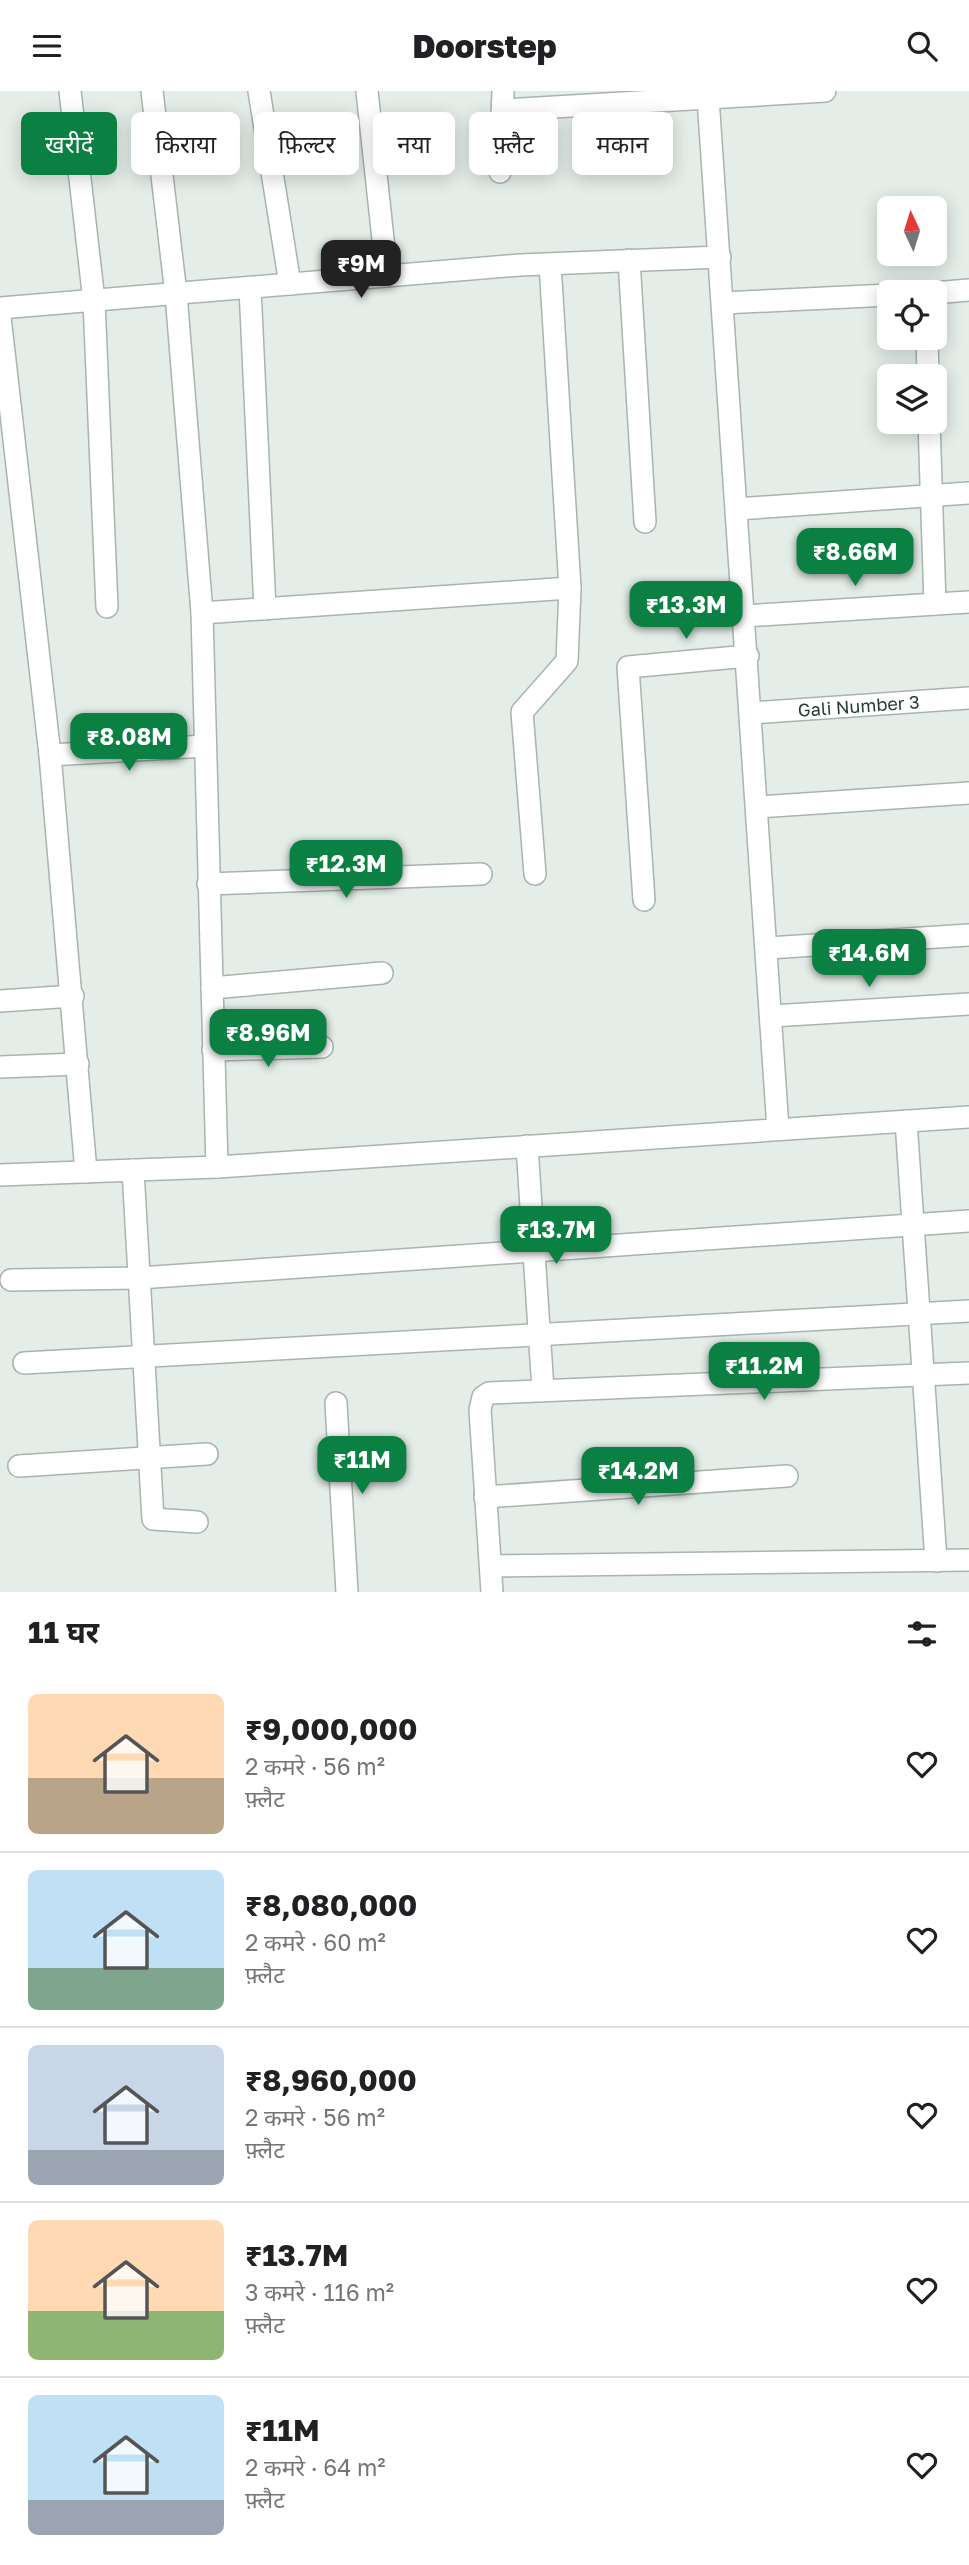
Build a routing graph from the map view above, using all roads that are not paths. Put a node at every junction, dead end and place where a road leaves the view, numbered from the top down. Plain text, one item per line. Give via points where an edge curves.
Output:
1 (70, 91) edge
2 (152, 91) edge
3 (259, 91) edge
4 (367, 91) edge
5 (825, 91) edge
6 (708, 98) junction
7 (504, 100) edge
8 (720, 257) junction
9 (629, 260) junction
10 (550, 264) junction
11 (387, 276) junction
12 (290, 284) junction
13 (250, 288) junction
14 (969, 290) edge
15 (947, 292) edge
16 (176, 294) junction
17 (877, 296) edge
18 (94, 301) junction
19 (723, 303) junction
20 (0, 308) edge
21 (0, 317) edge
22 (929, 434) edge
23 (969, 493) edge
24 (931, 496) junction
25 (737, 509) junction
26 (645, 522) dead end
27 (570, 588) junction
28 (969, 602) edge
29 (935, 604) junction
30 (107, 607) dead end
31 (265, 609) junction
32 (202, 613) junction
33 (744, 616) junction
34 (748, 656) junction
35 (969, 698) edge
36 (751, 713) junction
37 (205, 746) junction
38 (50, 755) junction
39 (969, 793) edge
40 (758, 807) junction
41 (481, 874) dead end
42 (535, 874) dead end
43 (208, 884) junction
44 (644, 900) dead end
45 (969, 935) edge
46 (768, 948) junction
47 (382, 973) dead end
48 (212, 988) junction
49 (73, 996) junction
50 (0, 1001) edge
51 (969, 1004) edge
52 (772, 1016) junction
53 (322, 1047) dead end
54 (213, 1050) junction
55 (78, 1065) junction
56 (0, 1067) edge
57 (969, 1117) edge
58 (906, 1121) junction
59 (778, 1129) junction
60 (527, 1146) junction
61 (217, 1167) junction
62 (133, 1170) junction
63 (86, 1172) junction
64 (0, 1175) edge
65 (969, 1221) edge
66 (915, 1225) junction
67 (534, 1251) junction
68 (139, 1277) junction
69 (11, 1280) dead end
70 (969, 1311) edge
71 (921, 1314) junction
72 (540, 1334) junction
73 (143, 1355) junction
74 (24, 1363) dead end
75 (969, 1373) edge
76 (923, 1374) junction
77 (543, 1389) junction
78 (336, 1403) dead end
79 (207, 1454) dead end
80 (149, 1457) junction
81 (19, 1466) dead end
82 (787, 1476) dead end
83 (485, 1497) junction
84 (197, 1522) dead end
85 (969, 1560) edge
86 (936, 1561) junction
87 (491, 1566) junction
88 (347, 1592) edge
89 (492, 1592) edge

1 - 18 street
2 - 16 street
3 - 12 street
4 - 11 street
5 - 6 street
6 - 7 street
6 - 8 street
8 - 9 street
8 - 19 street
9 - 10 street
9 - 26 street
10 - 11 street
10 - 27 street
11 - 12 street
12 - 13 street
13 - 16 street
13 - 31 street
14 - 15 street
16 - 18 street
16 - 32 street
17 - 19 street
18 - 20 street
18 - 30 street
19 - 25 street
21 - 38 street
22 - 24 street
23 - 24 street
24 - 25 street
24 - 29 street
25 - 33 street
27 - 31 street
27 - 42 street via 567,661 522,712
28 - 29 street
29 - 33 street
31 - 32 street
32 - 37 street
33 - 34 street
34 - 36 street
34 - 44 street via 628,667
35 - 36 street, Gali Number 3
36 - 40 street
37 - 38 street
37 - 43 street
38 - 49 street
39 - 40 street
40 - 46 street
41 - 43 street
43 - 48 street
45 - 46 street
46 - 52 street
47 - 48 street
48 - 54 street
49 - 50 street
49 - 55 street
51 - 52 street
52 - 59 street
53 - 54 street
54 - 61 street
55 - 56 street
55 - 63 street
57 - 58 street
58 - 59 street
58 - 66 street
59 - 60 street
60 - 61 street
60 - 67 street
61 - 62 street
62 - 63 street
62 - 68 street
63 - 64 street
65 - 66 street
66 - 67 street
66 - 71 street
67 - 68 street
67 - 72 street
68 - 69 street
68 - 73 street
70 - 71 street
71 - 72 street
71 - 76 street
72 - 73 street
72 - 77 street
73 - 74 street
73 - 80 street
75 - 76 street
76 - 77 street
76 - 86 street
77 - 83 street via 483,1397
78 - 88 street
79 - 80 street
80 - 81 street
80 - 84 street via 153,1519
82 - 83 street
83 - 87 street
85 - 86 street
86 - 87 street
87 - 89 street

